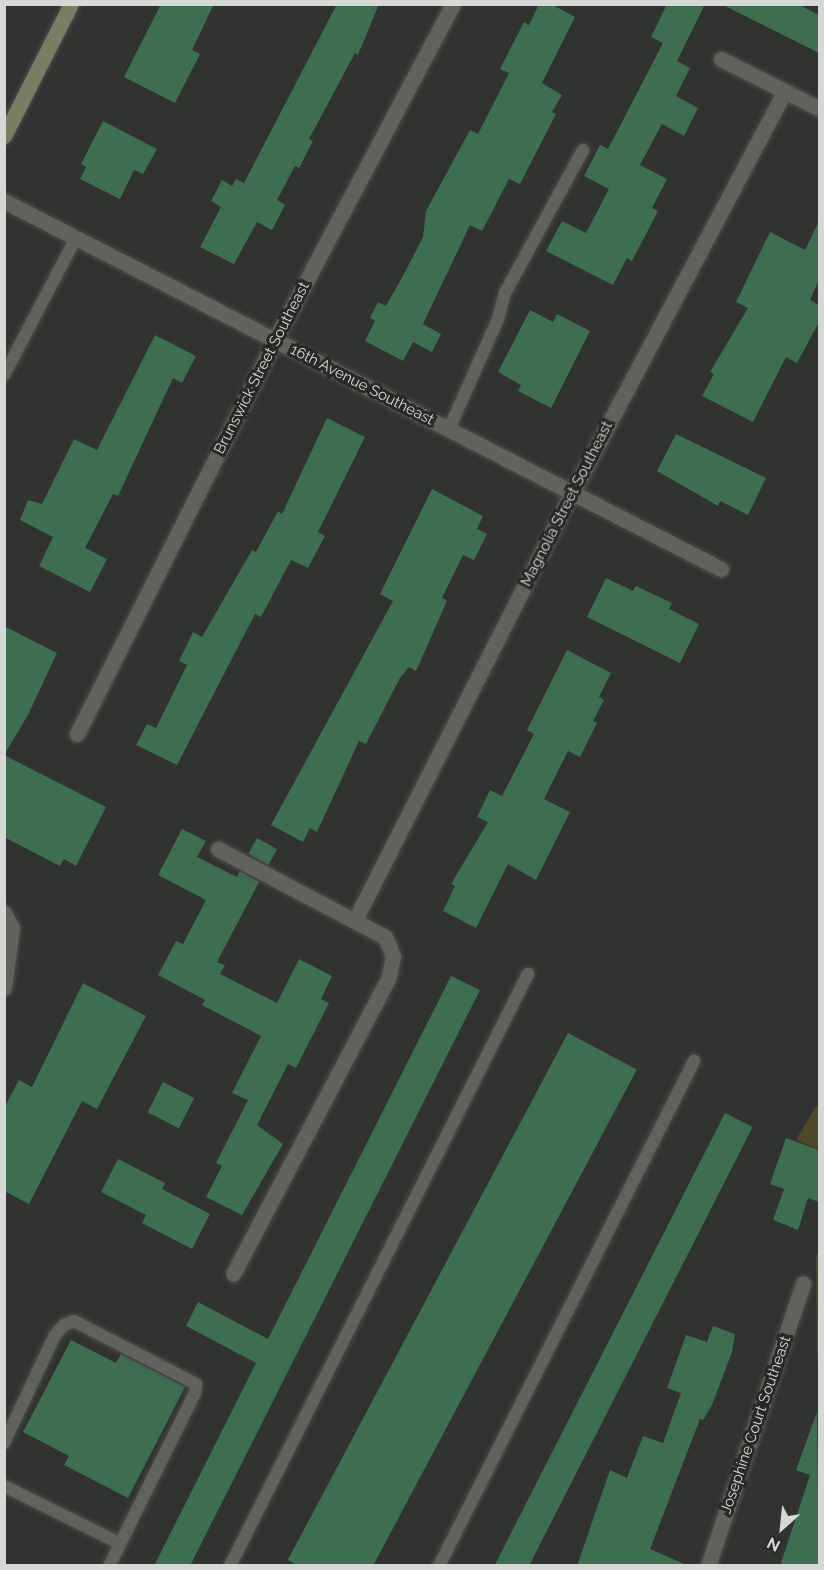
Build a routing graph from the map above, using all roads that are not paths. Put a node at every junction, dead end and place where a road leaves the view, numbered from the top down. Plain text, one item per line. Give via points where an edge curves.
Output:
1 (71, 4) edge
2 (453, 4) edge
3 (721, 58) dead end
4 (785, 92) junction
5 (819, 109) edge
6 (4, 136) edge
7 (583, 150) dead end
8 (4, 201) edge
9 (76, 238) junction
10 (275, 340) junction
11 (4, 375) edge
12 (449, 429) junction
13 (572, 493) junction
14 (721, 569) dead end
15 (77, 734) dead end
16 (218, 849) dead end
17 (4, 914) edge
18 (355, 920) junction
19 (528, 974) dead end
20 (4, 987) edge
21 (694, 1061) dead end
22 (233, 1274) dead end
23 (803, 1284) dead end
24 (4, 1443) edge
25 (4, 1486) edge
26 (119, 1543) junction
27 (109, 1566) edge
28 (230, 1566) edge
29 (439, 1566) edge
30 (708, 1566) edge

1 - 6 street
2 - 10 street, Brunswick Street Southeast
3 - 4 street
4 - 5 street
4 - 13 street, Magnolia Street Southeast
7 - 12 lane via 506,294
8 - 9 street, 16th Avenue Southeast
9 - 10 street, 16th Avenue Southeast
9 - 11 lane
10 - 12 street, 16th Avenue Southeast
10 - 15 street, Brunswick Street Southeast
12 - 13 street, 16th Avenue Southeast
13 - 14 street, 16th Avenue Southeast
13 - 18 street, Magnolia Street Southeast
16 - 18 street
17 - 20 street via 12,928
18 - 22 street via 385,937 393,956 389,977
19 - 28 lane
21 - 29 lane
23 - 30 street, Josephine Court Southeast
24 - 26 lane via 55,1335 74,1321 196,1384 195,1393
25 - 26 lane
26 - 27 lane

